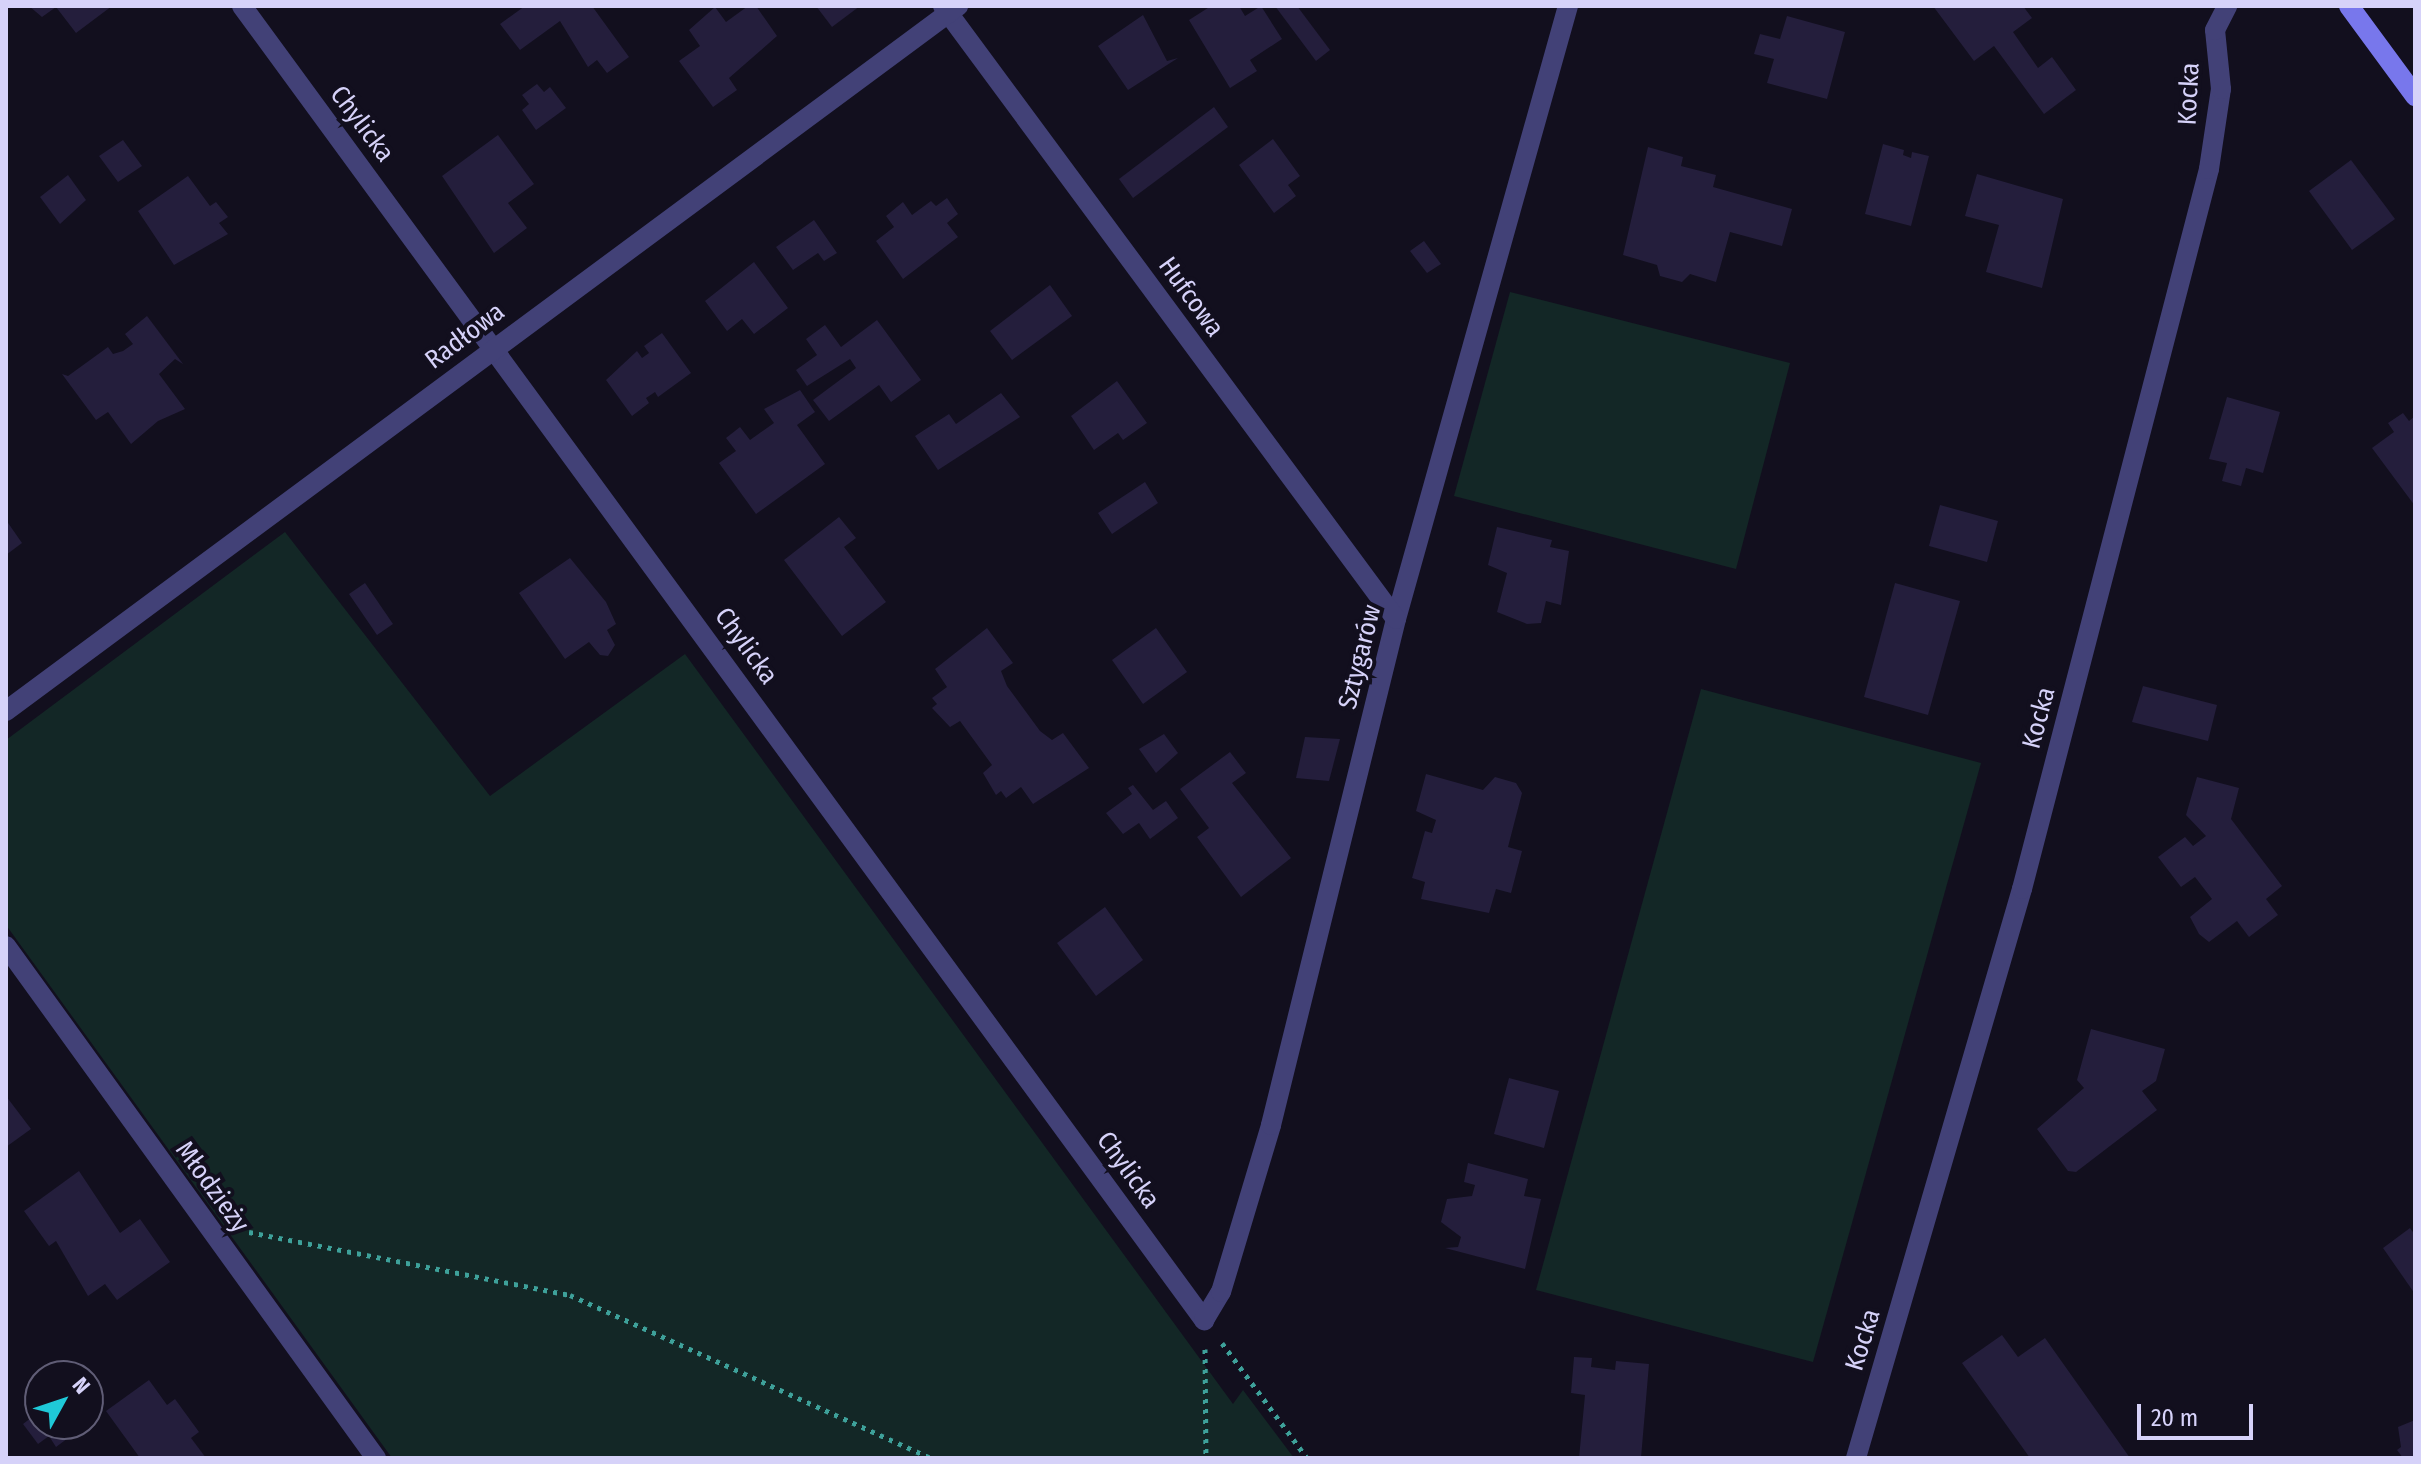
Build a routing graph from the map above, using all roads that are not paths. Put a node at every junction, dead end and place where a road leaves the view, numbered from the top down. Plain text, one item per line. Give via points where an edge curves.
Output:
1 (242, 6) edge
2 (1568, 6) edge
3 (2227, 6) edge
4 (2349, 6) edge
5 (950, 8) edge
6 (2415, 96) edge
7 (495, 346) junction
8 (1396, 619) junction
9 (6, 711) edge
10 (6, 946) edge
11 (1204, 1320) joint
12 (376, 1458) edge
13 (1856, 1458) edge

1 - 7 street, Chylicka
2 - 8 street, Sztygarów
3 - 13 street, Kocka via 2215,30 2221,89 2209,169 2022,889
4 - 6 street
5 - 7 street, Radłowa
5 - 8 street, Hufcowa
7 - 9 street, Radłowa
7 - 11 street, Chylicka
8 - 11 street, Sztygarów via 1271,1125 1221,1292
10 - 12 street, Młodzieży

